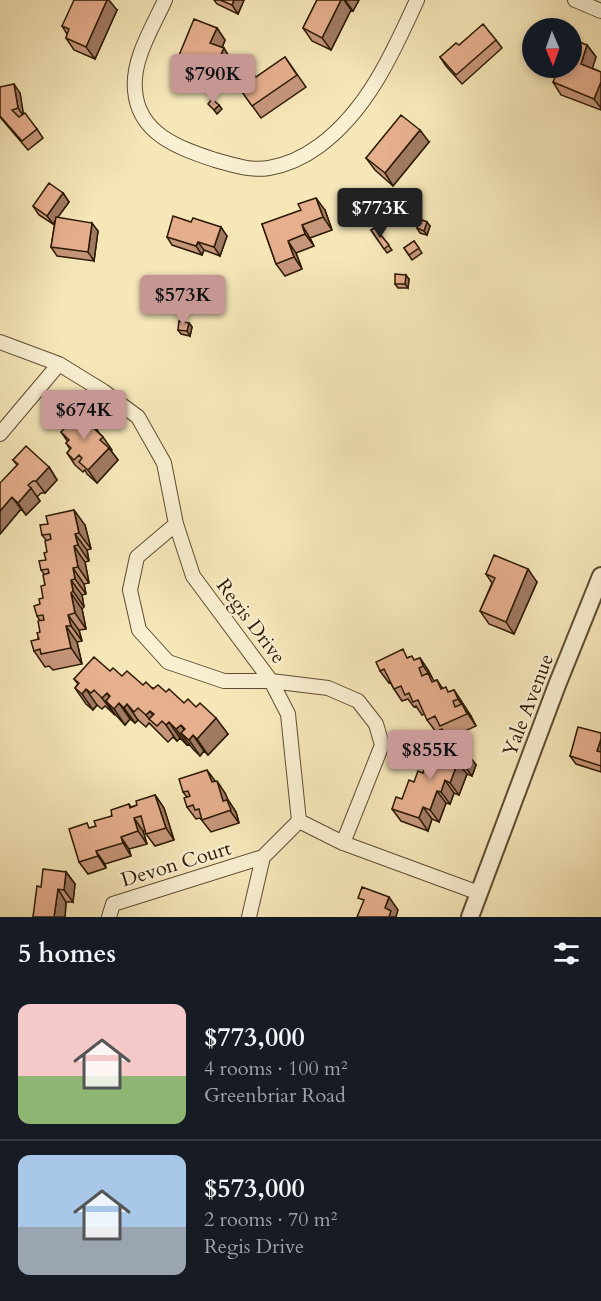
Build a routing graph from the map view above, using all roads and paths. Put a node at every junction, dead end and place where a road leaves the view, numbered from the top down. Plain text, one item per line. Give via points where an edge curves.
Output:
1 (165, 0) edge
2 (417, 0) edge
3 (575, 0) edge
4 (601, 11) edge
5 (0, 342) edge
6 (59, 364) junction
7 (0, 434) edge
8 (176, 524) junction
9 (601, 576) edge
10 (271, 681) junction
11 (299, 821) junction
12 (343, 843) junction
13 (263, 857) junction
14 (478, 893) junction
15 (109, 917) edge
16 (249, 917) edge
17 (470, 917) edge

1 - 2 street via 136,70 135,91 140,111 150,127 168,142 244,169 292,162 338,129 382,71
3 - 4 street
5 - 6 street, Regis Drive
6 - 7 street
6 - 8 street, Regis Drive via 138,417 164,463
8 - 10 street, Regis Drive via 193,576
8 - 10 street via 137,557 130,590 139,630 168,662 224,681
9 - 14 street, Yale Avenue
10 - 11 street, Regis Drive via 288,714
10 - 12 street via 327,688 358,701 376,724 382,745
11 - 12 street
11 - 13 street, Devon Court
12 - 14 street
13 - 15 street, Devon Court via 113,904
13 - 16 street, Devon Court
14 - 17 street, Yale Avenue

